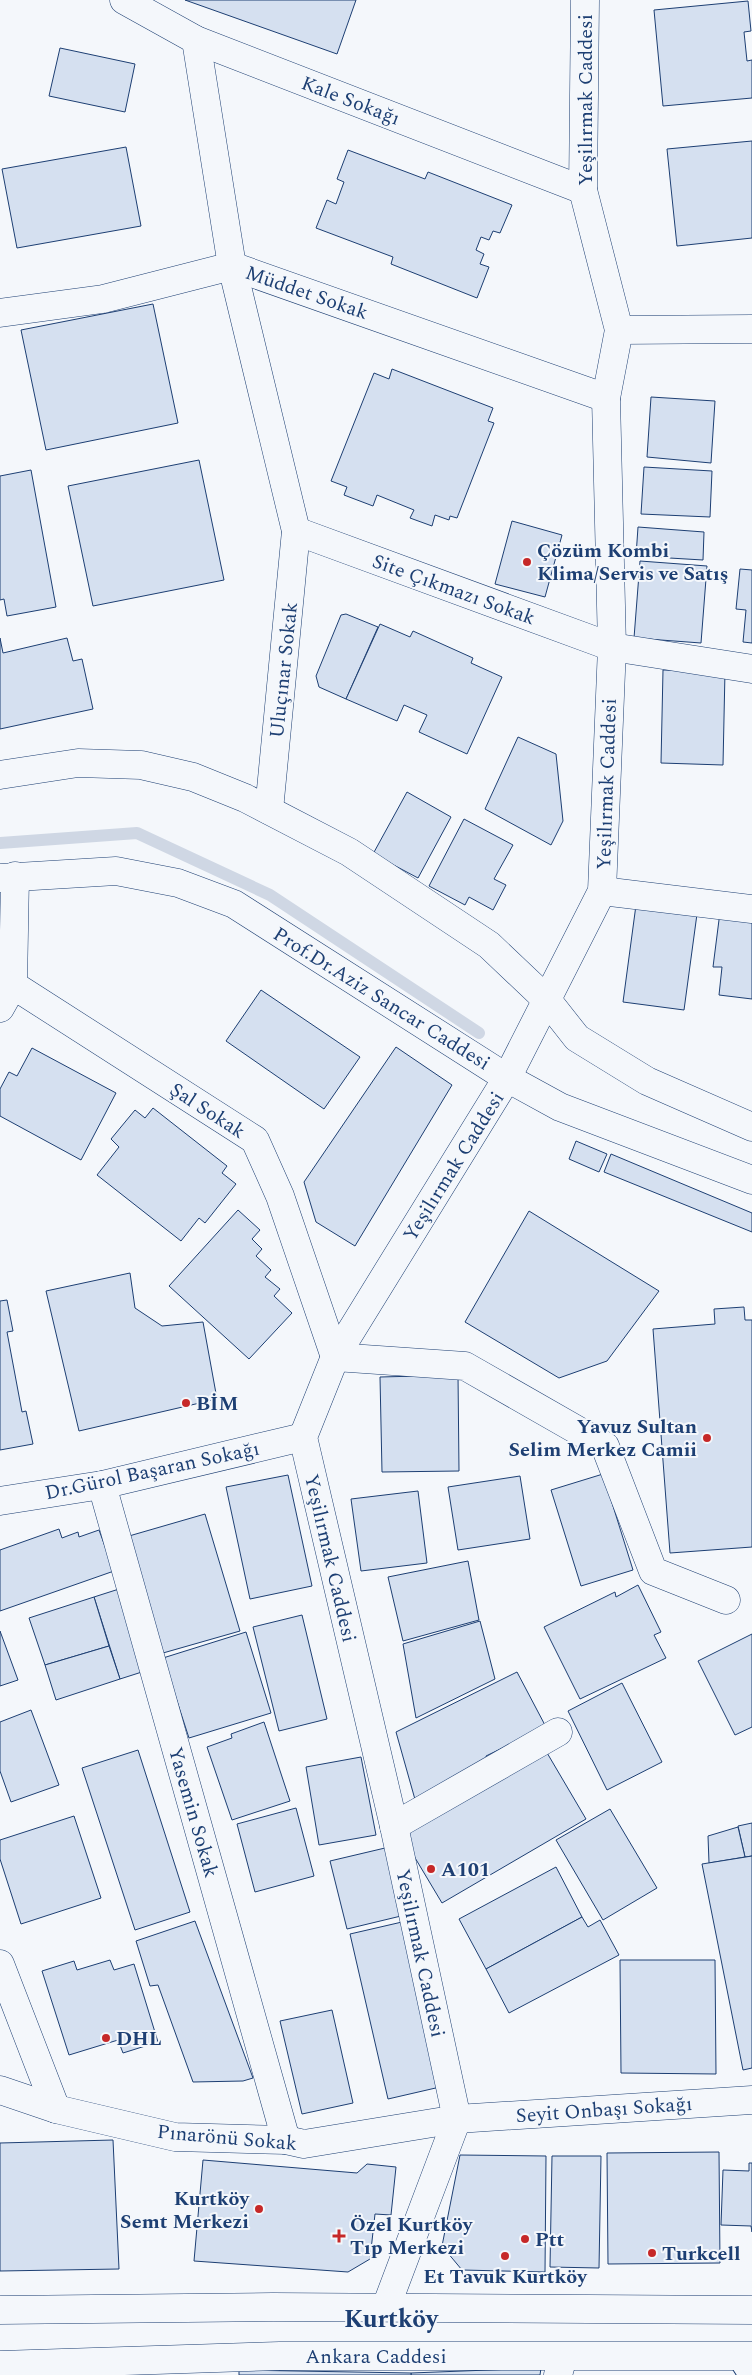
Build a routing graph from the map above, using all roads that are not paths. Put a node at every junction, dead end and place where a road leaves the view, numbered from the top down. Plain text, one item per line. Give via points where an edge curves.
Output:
1 (124, 0) edge
2 (585, 0) edge
3 (196, 40) junction
4 (583, 190) junction
5 (232, 266) junction
6 (0, 313) edge
7 (752, 329) edge
8 (619, 330) junction
9 (606, 398) junction
10 (296, 531) junction
11 (612, 647) junction
12 (752, 669) edge
13 (0, 775) edge
14 (269, 810) junction
15 (8, 877) edge
16 (602, 891) junction
17 (752, 909) edge
18 (7, 997) edge
19 (547, 1000) junction
20 (507, 1078) junction
21 (752, 1127) edge
22 (752, 1180) edge
23 (335, 1357) junction
24 (303, 1437) junction
25 (102, 1485) junction
26 (0, 1501) edge
27 (726, 1600) dead end
28 (558, 1732) dead end
29 (394, 1826) junction
30 (0, 1964) edge
31 (0, 2090) edge
32 (752, 2100) edge
33 (56, 2108) junction
34 (457, 2119) junction
35 (286, 2140) junction
36 (386, 2307) junction
37 (0, 2310) edge
38 (752, 2310) edge
39 (746, 2362) edge
40 (0, 2365) edge
41 (560, 2366) edge
42 (38, 2369) edge

1 - 3 street, Kale Sokağı
2 - 4 street, Yeşilırmak Caddesi
3 - 4 street, Kale Sokağı
3 - 5 street, Uluçınar Sokak
4 - 8 street, Yeşilırmak Caddesi
5 - 6 street, Müddet Sokak via 103,299
5 - 9 street, Müddet Sokak
5 - 10 street, Uluçınar Sokak
7 - 8 street
8 - 9 street, Yeşilırmak Caddesi
9 - 11 street, Yeşilırmak Caddesi
10 - 11 street, Site Çıkmazı Sokak
10 - 14 street, Uluçınar Sokak
11 - 12 street, Site Çıkmazı Sokak
11 - 16 street, Yeşilırmak Caddesi
13 - 14 street via 78,763 142,765 192,777
14 - 19 street via 350,852 489,945
15 - 18 street
15 - 20 street, Prof.Dr.Aziz Sancar Caddesi via 116,871 178,883 234,904
16 - 17 street
16 - 19 street, Yeşilırmak Caddesi
18 - 23 street, Şal Sokak via 255,1140 280,1196
19 - 20 street, Yeşilırmak Caddesi
19 - 21 street via 577,1038 647,1081
20 - 22 street, Prof.Dr.Aziz Sancar Caddesi via 560,1107
20 - 23 street, Yeşilırmak Caddesi
23 - 24 street, Yeşilırmak Caddesi
23 - 27 street via 465,1366 604,1446 653,1571
24 - 25 street, Dr.Gürol Başaran Sokağı
24 - 29 street, Yeşilırmak Caddesi
25 - 26 street, Dr.Gürol Başaran Sokağı
25 - 35 street, Yasemin Sokak
28 - 29 street
29 - 34 street, Yeşilırmak Caddesi
30 - 33 street
31 - 33 street, Pınarönü Sokak
32 - 34 street, Seyit Onbaşı Sokağı
33 - 35 street, Pınarönü Sokak via 175,2137
34 - 35 street, Pınarönü Sokak via 304,2144
34 - 36 street
36 - 37 street
36 - 38 street
39 - 41 street, Ankara Caddesi
40 - 42 street, Ankara Caddesi
41 - 42 street, Ankara Caddesi via 289,2356

